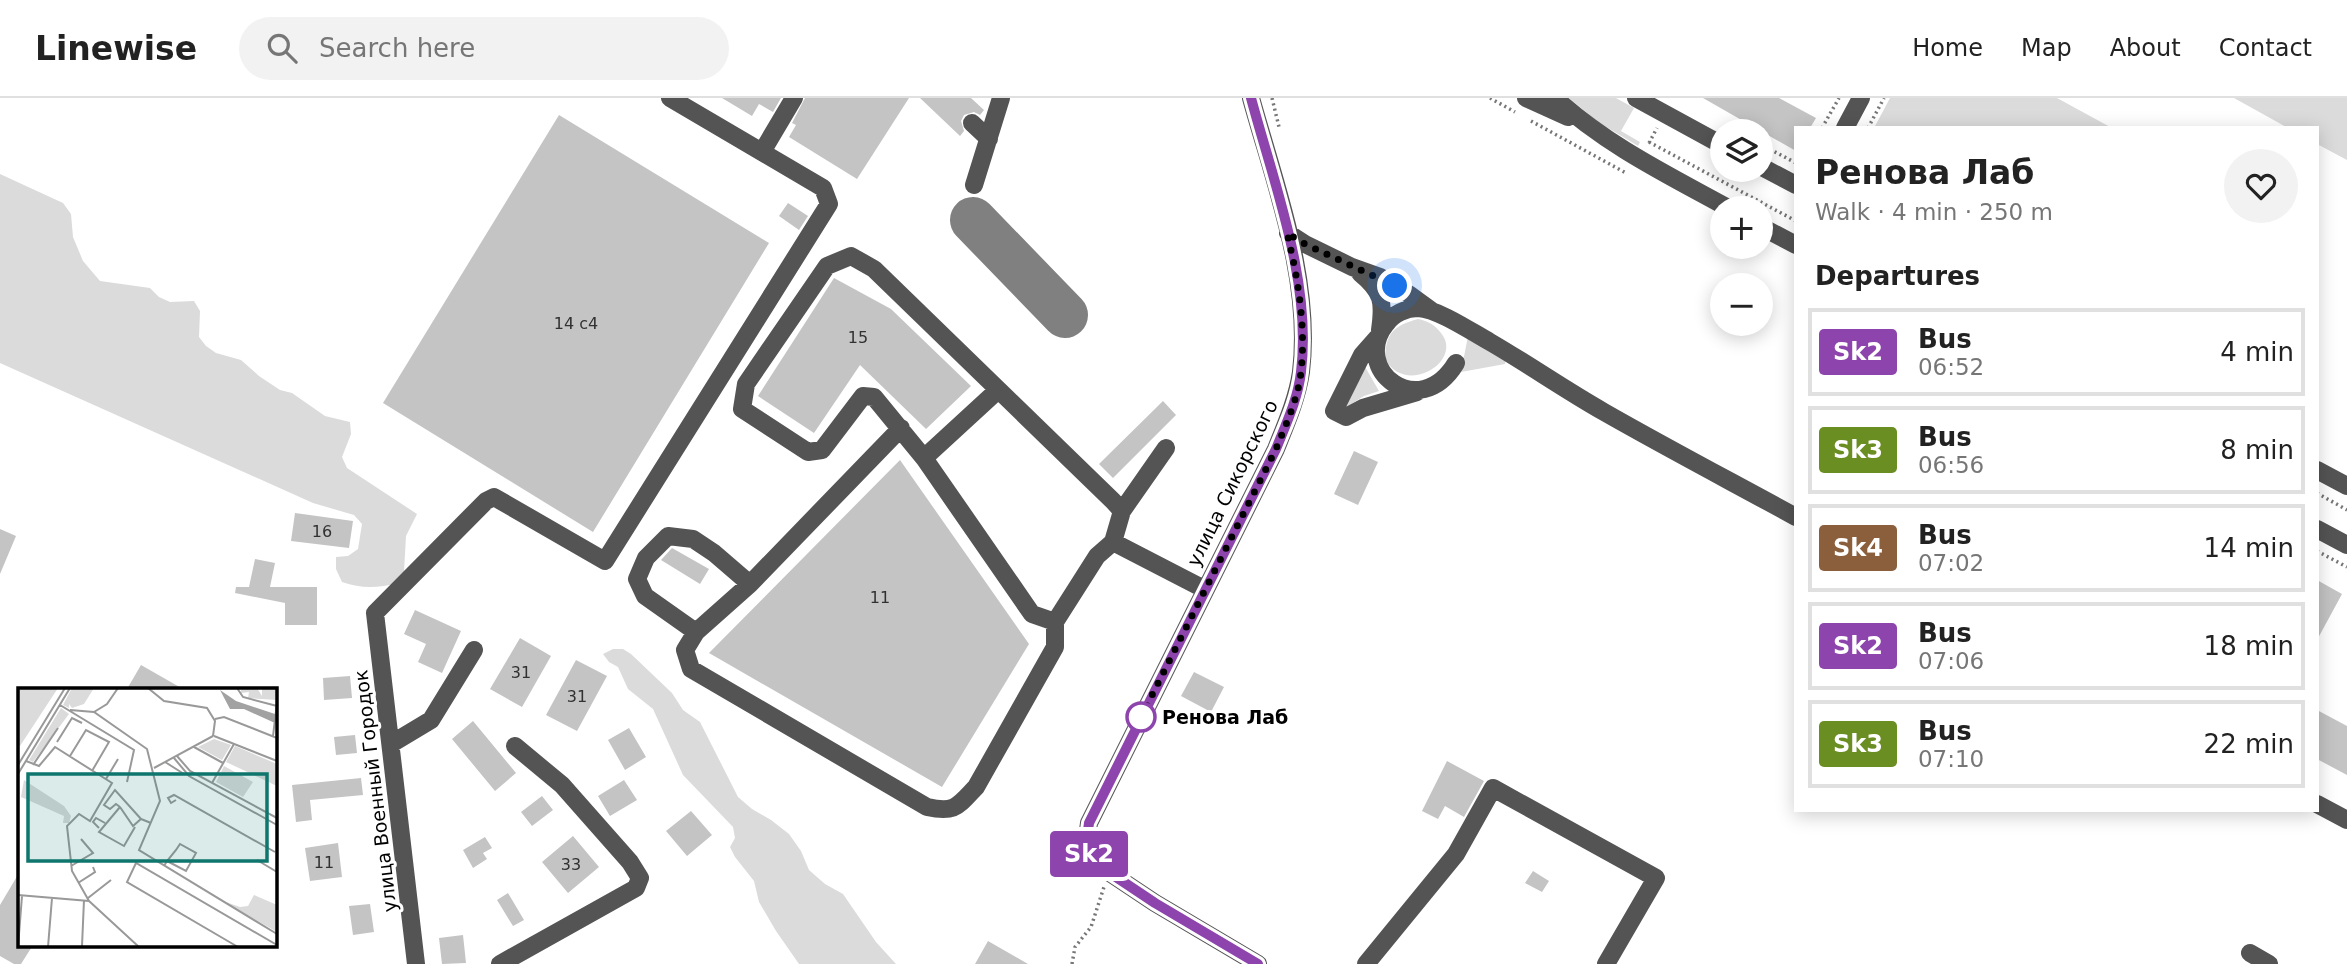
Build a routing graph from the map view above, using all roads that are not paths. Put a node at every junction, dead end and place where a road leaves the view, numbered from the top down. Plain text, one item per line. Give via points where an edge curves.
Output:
1 (670, 98) edge
2 (794, 98) edge
3 (1001, 98) edge
4 (1251, 98) edge
5 (1526, 98) edge
6 (1555, 98) edge
7 (1636, 98) edge
8 (1861, 98) edge
9 (972, 123) dead end
10 (1582, 123) junction
11 (1846, 126) edge
12 (1710, 138) edge
13 (989, 139) junction
14 (762, 152) junction
15 (1773, 173) edge
16 (1794, 184) edge
17 (974, 186) dead end
18 (1710, 198) edge
19 (1287, 233) junction
20 (1773, 233) edge
21 (1794, 244) edge
22 (1352, 267) junction
23 (1434, 312) junction
24 (1379, 334) junction
25 (1456, 363) dead end
26 (998, 390) junction
27 (1420, 391) junction
28 (901, 428) junction
29 (1167, 448) dead end
30 (923, 458) junction
31 (2319, 471) edge
32 (2347, 486) edge
33 (1122, 511) junction
34 (1794, 516) edge
35 (2319, 530) edge
36 (1114, 542) junction
37 (2347, 545) edge
38 (750, 584) junction
39 (1204, 589) junction
40 (1055, 622) junction
41 (696, 632) junction
42 (474, 650) dead end
43 (391, 744) junction
44 (515, 747) dead end
45 (2319, 805) edge
46 (2347, 820) edge
47 (2250, 953) dead end
48 (416, 964) edge
49 (500, 964) edge
50 (1258, 964) edge
51 (1366, 964) edge
52 (1606, 964) edge
53 (2269, 964) edge

1 - 14 street
2 - 14 street
3 - 13 street
4 - 19 street, улица Сикорского
5 - 10 street
6 - 10 street
7 - 12 street
8 - 11 street
9 - 13 street
10 - 18 street
13 - 17 street
14 - 43 street, улица Военный Городок via 823,188 829,204 605,561 494,497 376,613
15 - 16 street
19 - 22 street
19 - 39 street, улица Сикорского via 1303,324 1301,373 1276,449
20 - 21 street
22 - 23 street via 1380,277
22 - 24 street via 1380,295
23 - 24 street via 1403,310 1390,318
23 - 34 street
24 - 27 street via 1376,354 1380,369 1404,389
24 - 27 street via 1362,355 1334,411 1346,417
25 - 27 street via 1447,378
26 - 28 street via 874,269 851,256 827,266 746,384 742,409 808,452 822,450 863,396 874,397
26 - 30 street
26 - 33 street
28 - 30 street
28 - 38 street
29 - 33 street
30 - 40 street via 1032,614
31 - 32 street
33 - 36 street
35 - 37 street
36 - 39 street
36 - 40 street via 1097,556
38 - 41 street
38 - 41 street via 693,539 668,536 646,558 637,579 645,596
39 - 50 street, улица Сикорского via 1089,823 1086,845 1108,871
40 - 41 street via 1055,647 976,787 946,811 927,807 691,669 685,650
42 - 43 street via 431,720
43 - 48 street, улица Военный Городок
44 - 49 street via 562,785 640,877 636,888
45 - 46 street
47 - 53 street
51 - 52 street via 1455,854 1493,788 1656,878

